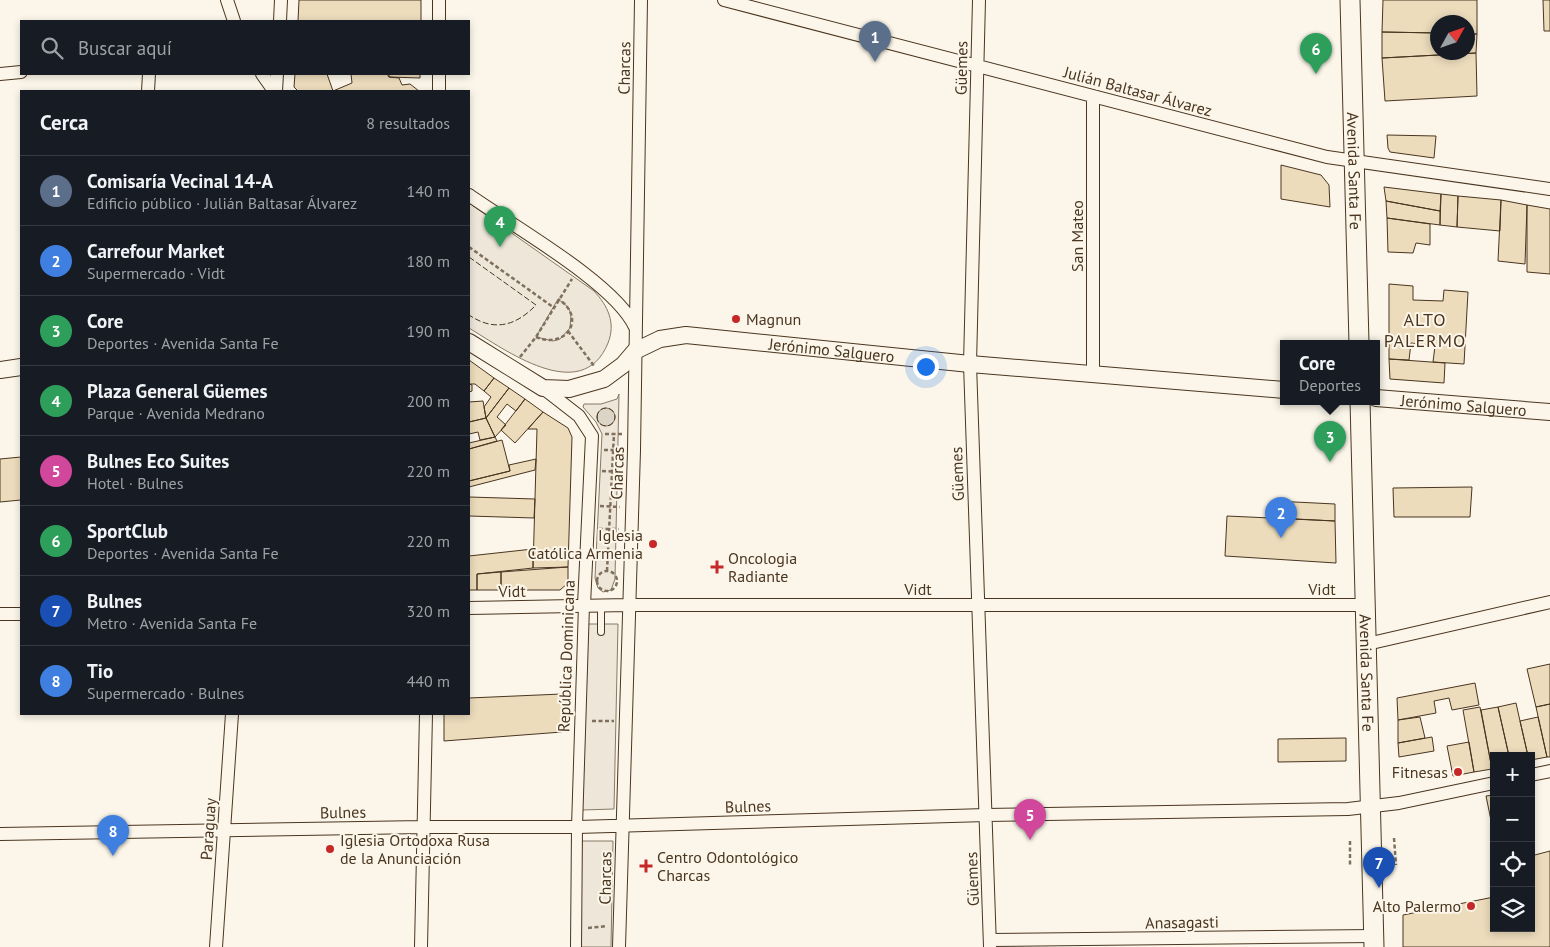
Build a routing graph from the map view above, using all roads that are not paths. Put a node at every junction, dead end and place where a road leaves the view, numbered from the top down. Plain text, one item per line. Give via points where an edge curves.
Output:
1 (227, 0) edge
2 (281, 0) edge
3 (440, 0) edge
4 (641, 0) edge
5 (724, 0) edge
6 (979, 0) edge
7 (1350, 0) edge
8 (234, 20) edge
9 (280, 20) edge
10 (439, 20) edge
11 (977, 65) junction
12 (20, 72) edge
13 (0, 74) edge
14 (149, 75) edge
15 (263, 75) edge
16 (277, 75) edge
17 (439, 75) edge
18 (148, 90) edge
19 (274, 90) edge
20 (275, 90) edge
21 (439, 90) edge
22 (1093, 96) junction
23 (1355, 162) junction
24 (1550, 189) edge
25 (470, 197) edge
26 (635, 327) junction
27 (1359, 340) edge
28 (470, 343) edge
29 (635, 351) junction
30 (970, 364) junction
31 (20, 367) edge
32 (0, 370) edge
33 (1093, 375) junction
34 (543, 388) junction
35 (1280, 390) edge
36 (1380, 398) edge
37 (1360, 405) edge
38 (1550, 412) edge
39 (1550, 602) edge
40 (584, 605) junction
41 (601, 605) junction
42 (628, 605) junction
43 (1366, 605) junction
44 (977, 606) junction
45 (470, 608) edge
46 (0, 614) edge
47 (20, 614) edge
48 (601, 632) dead end
49 (1367, 644) junction
50 (232, 715) edge
51 (426, 715) edge
52 (1550, 771) edge
53 (1535, 774) edge
54 (1490, 784) edge
55 (1372, 807) junction
56 (986, 815) junction
57 (622, 826) junction
58 (423, 827) junction
59 (576, 827) junction
60 (224, 832) junction
61 (0, 834) edge
62 (1374, 941) edge
63 (990, 944) edge
64 (216, 947) edge
65 (421, 947) edge
66 (576, 947) edge
67 (619, 947) edge

1 - 8 street
2 - 9 street
3 - 10 street
4 - 26 street, Charcas
5 - 11 street, Julián Baltasar Álvarez
6 - 11 street, Güemes
7 - 23 main road, Avenida Santa Fe
11 - 22 street, Julián Baltasar Álvarez
11 - 30 street, Güemes
12 - 13 street
14 - 18 street
15 - 19 street
16 - 20 street
17 - 21 street
22 - 23 street, Julián Baltasar Álvarez
22 - 33 street, San Mateo
23 - 24 street, Julián Baltasar Álvarez
23 - 27 main road, Avenida Santa Fe
25 - 26 street via 590,278 622,306
26 - 29 street, Charcas
28 - 34 street
29 - 30 street, Jerónimo Salguero via 660,340 686,336
29 - 34 street, Jerónimo Salguero via 604,379 569,389
29 - 42 street, Charcas
30 - 33 street, Jerónimo Salguero
30 - 44 street, Güemes
31 - 32 street
33 - 35 street, Jerónimo Salguero
34 - 40 street, República Dominicana via 579,416 592,436
36 - 38 street, Jerónimo Salguero
37 - 43 main road, Avenida Santa Fe
39 - 49 street
40 - 41 street, Vidt
40 - 45 street, Vidt
40 - 59 street, República Dominicana
41 - 42 street, Vidt
41 - 48 lane
42 - 44 street, Vidt
42 - 57 street, Charcas
43 - 44 street, Vidt
43 - 49 main road, Avenida Santa Fe
44 - 56 street, Güemes
46 - 47 street
49 - 55 main road, Avenida Santa Fe
50 - 60 street, Paraguay
51 - 58 street
52 - 53 street
54 - 55 street, Bulnes
55 - 56 street, Bulnes
55 - 62 main road, Avenida Santa Fe
56 - 57 street, Bulnes
56 - 63 street, Güemes
57 - 59 street, Bulnes
57 - 67 street, Charcas
58 - 59 street, Bulnes
58 - 60 street, Bulnes
58 - 65 street
59 - 66 street, República Dominicana
60 - 61 street, Bulnes
60 - 64 street, Paraguay
62 - 63 street, Anasagasti

